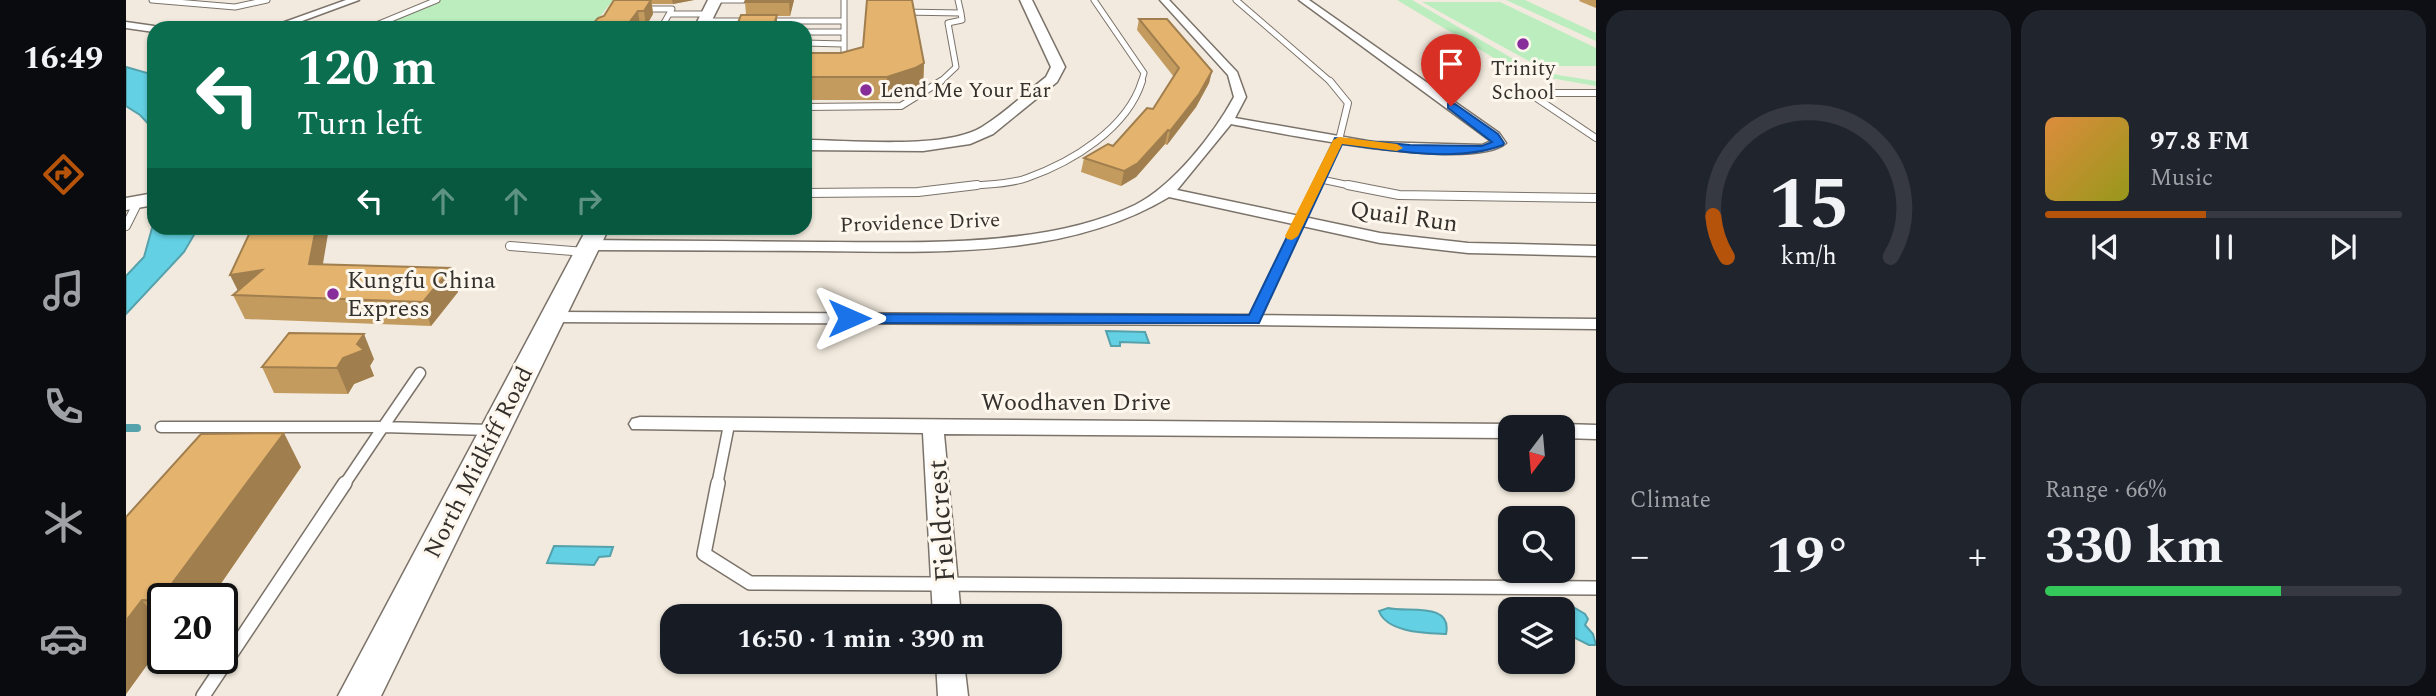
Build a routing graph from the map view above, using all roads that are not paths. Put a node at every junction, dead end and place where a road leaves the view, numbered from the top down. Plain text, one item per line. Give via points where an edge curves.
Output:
1 (152, 0) edge
2 (267, 0) edge
3 (355, 0) edge
4 (437, 0) edge
5 (715, 0) edge
6 (772, 0) edge
7 (844, 0) edge
8 (958, 0) edge
9 (1026, 0) edge
10 (1094, 0) edge
11 (1164, 0) edge
12 (1236, 0) edge
13 (1303, 0) edge
14 (637, 9) edge
15 (897, 12) edge
16 (961, 13) junction
17 (669, 14) junction
18 (294, 21) edge
19 (386, 21) edge
20 (665, 21) edge
21 (705, 21) edge
22 (844, 21) junction
23 (126, 25) edge
24 (147, 28) edge
25 (844, 32) junction
26 (812, 33) edge
27 (812, 34) edge
28 (812, 43) edge
29 (823, 43) junction
30 (843, 44) junction
31 (830, 56) edge
32 (843, 56) junction
33 (832, 65) edge
34 (1596, 93) edge
35 (812, 107) edge
36 (1228, 120) junction
37 (1596, 138) edge
38 (1339, 140) junction
39 (812, 145) edge
40 (1319, 179) junction
41 (812, 192) edge
42 (1167, 192) junction
43 (1596, 198) edge
44 (139, 202) edge
45 (1298, 222) junction
46 (126, 226) edge
47 (591, 241) edge
48 (510, 246) dead end
49 (1596, 251) edge
50 (551, 317) junction
51 (1254, 320) junction
52 (1596, 324) edge
53 (420, 373) dead end
54 (640, 424) dead end
55 (729, 425) junction
56 (162, 427) dead end
57 (383, 427) junction
58 (933, 427) junction
59 (494, 430) junction
60 (1498, 431) edge
61 (1575, 431) edge
62 (1596, 432) edge
63 (944, 582) junction
64 (1596, 588) edge
65 (946, 604) edge
66 (951, 674) edge
67 (203, 696) edge
68 (359, 696) edge
69 (953, 696) edge

1 - 2 lane via 235,7
3 - 18 street
4 - 19 lane
5 - 6 lane
5 - 21 main road
7 - 22 lane
8 - 16 lane
9 - 39 street via 1058,67 1052,79 988,131 923,146
10 - 41 lane via 1144,73 1136,100 1092,145 1025,179 991,185 918,192
11 - 36 street, Providence Drive via 1233,74 1240,97
12 - 38 lane via 1343,95 1348,103
13 - 38 street via 1499,143 1483,149 1410,149
14 - 17 lane via 672,9
15 - 16 lane
16 - 35 lane via 962,20 948,23 956,67 937,85 901,106
17 - 20 lane
17 - 21 lane
21 - 22 lane
22 - 25 lane
23 - 24 street
25 - 26 lane
25 - 30 lane
27 - 29 lane via 828,36
28 - 29 lane
29 - 30 lane
30 - 32 lane
31 - 32 lane
32 - 33 lane via 844,61
34 - 37 lane via 1529,93
36 - 38 street
36 - 42 street, Providence Drive
38 - 40 lane
40 - 43 lane via 1399,195
40 - 45 lane
42 - 45 street, Quail Run
42 - 47 street, Providence Drive via 1140,208 1081,229 986,244 912,247
44 - 46 lane
45 - 49 street, Quail Run via 1468,248
45 - 51 lane
47 - 48 lane
47 - 50 main road, North Midkiff Road
50 - 51 lane
50 - 59 main road, North Midkiff Road
51 - 52 lane
53 - 57 lane
54 - 55 street, Woodhaven Drive
55 - 58 street, Woodhaven Drive
55 - 63 lane via 704,554 750,583
56 - 57 lane
57 - 59 lane
57 - 67 lane
58 - 60 street, Woodhaven Drive
58 - 63 street, Fieldcrest
59 - 68 main road, North Midkiff Road
61 - 62 street
63 - 64 lane
63 - 65 street, Fieldcrest
66 - 69 street

